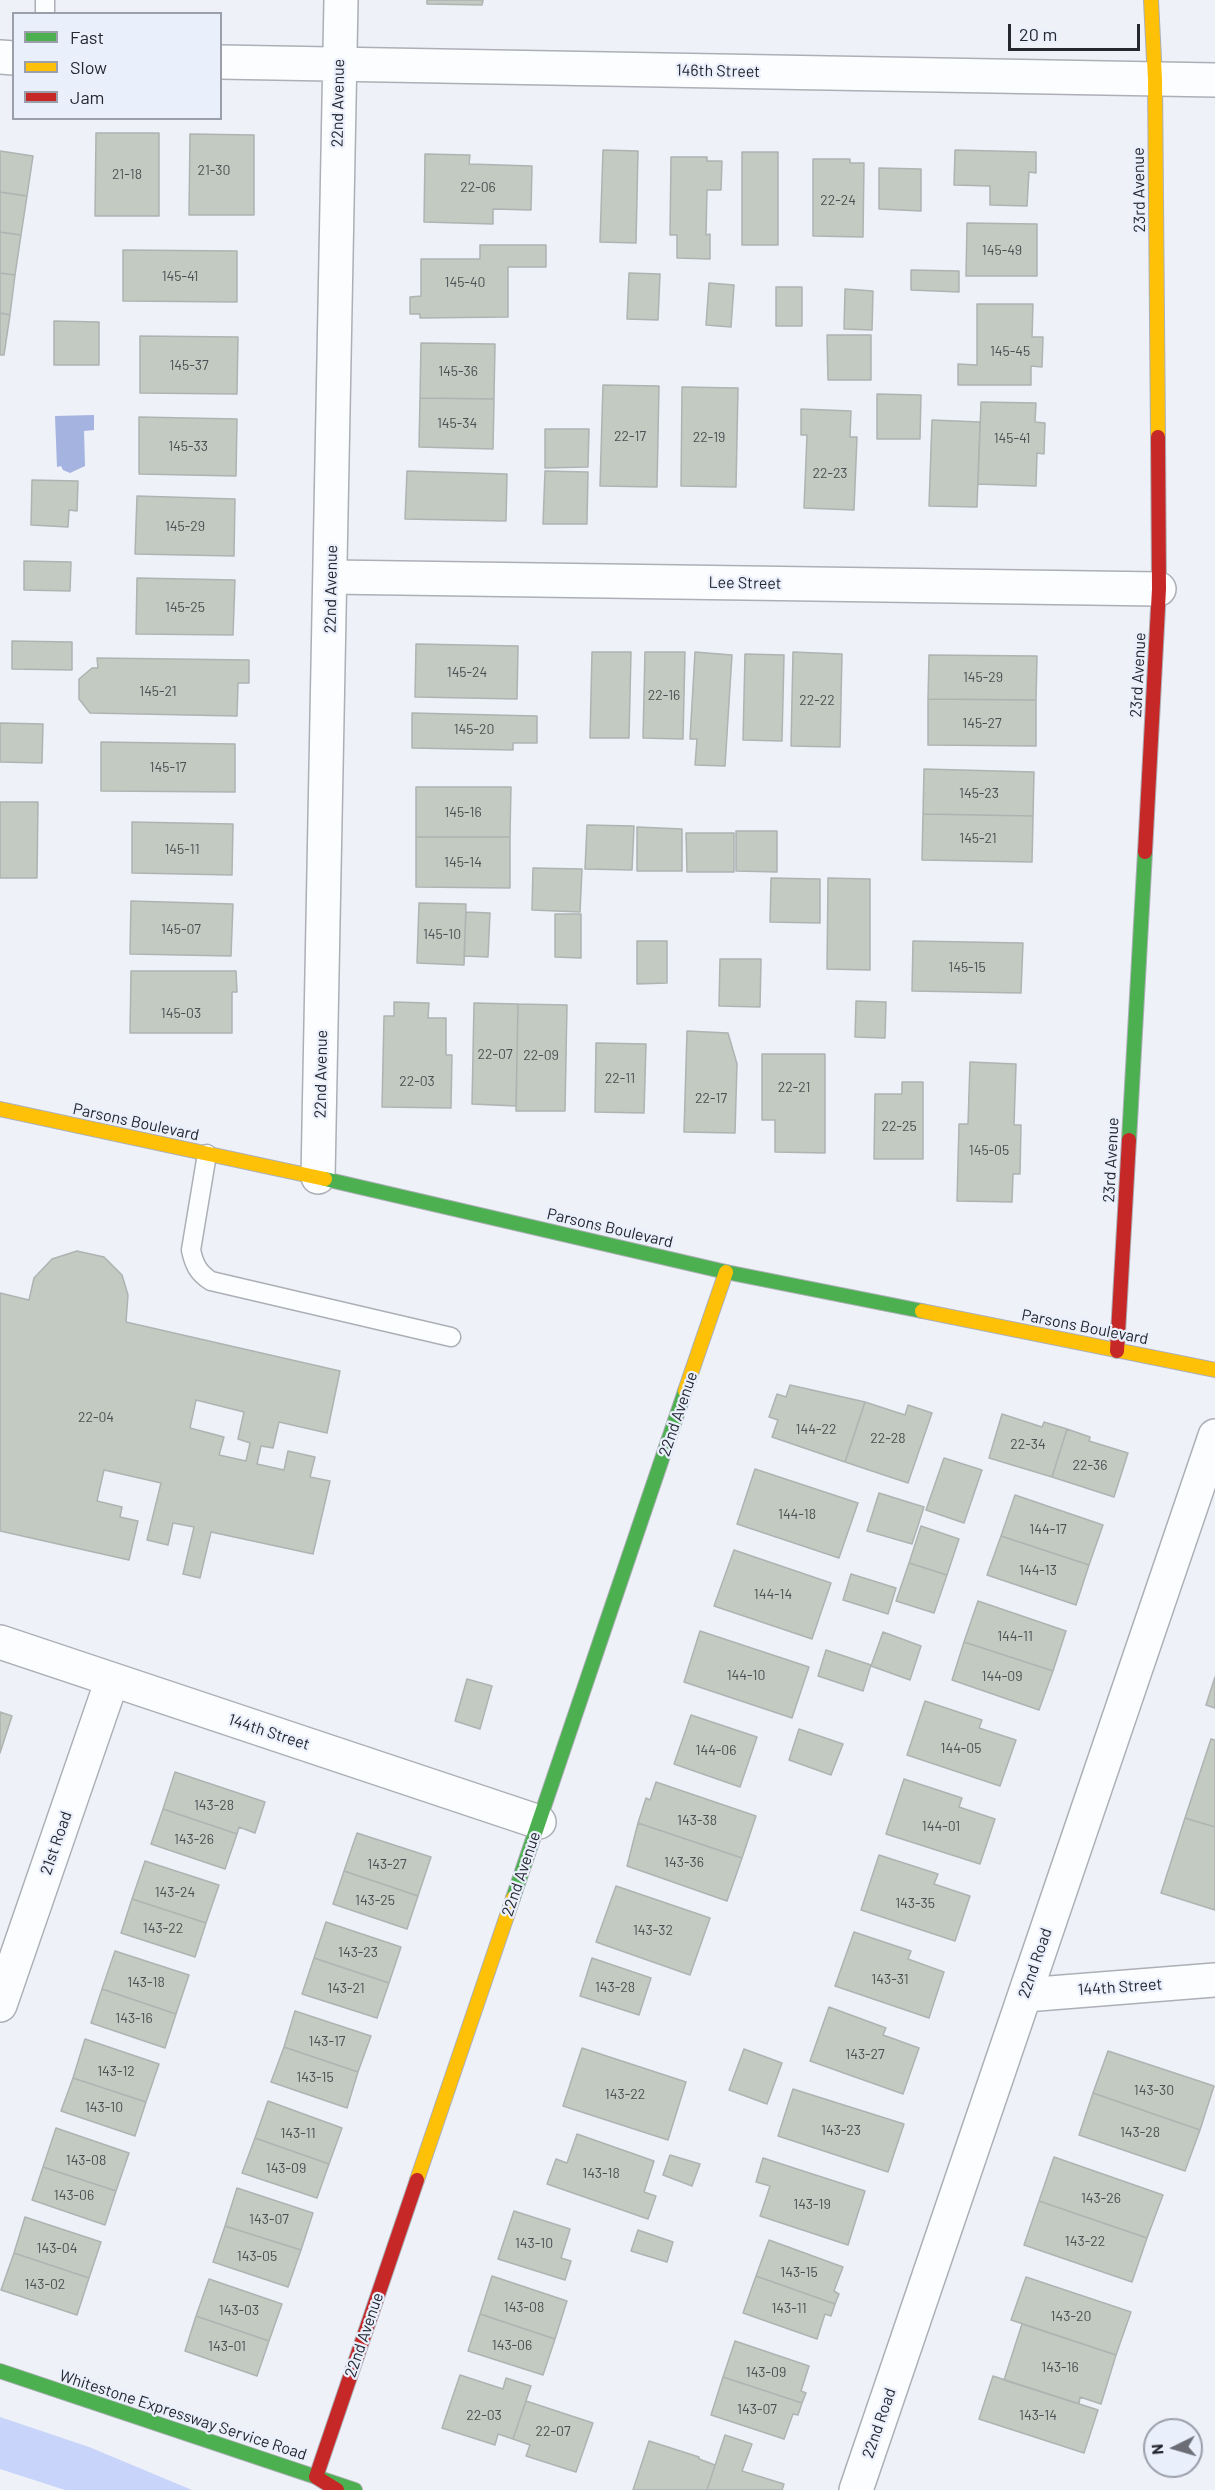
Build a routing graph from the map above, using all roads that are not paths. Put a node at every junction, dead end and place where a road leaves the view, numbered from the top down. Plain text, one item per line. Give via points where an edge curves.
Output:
1 (340, 0) edge
2 (1151, 0) edge
3 (222, 62) edge
4 (339, 64) junction
5 (1155, 79) junction
6 (1215, 80) edge
7 (331, 577) junction
8 (1160, 589) junction
9 (0, 1109) edge
10 (207, 1154) junction
11 (318, 1177) junction
12 (726, 1272) junction
13 (451, 1337) dead end
14 (1117, 1351) junction
15 (1215, 1370) edge
16 (1215, 1436) edge
17 (0, 1642) edge
18 (112, 1680) junction
19 (539, 1822) junction
20 (1215, 1980) edge
21 (1025, 1995) junction
22 (0, 2005) edge
23 (0, 2371) edge
24 (316, 2477) junction
25 (337, 2490) edge
26 (355, 2490) edge
27 (856, 2490) edge

1 - 4 street, 22nd Avenue
2 - 5 main road, 23rd Avenue
3 - 4 street, 146th Street
4 - 5 street, 146th Street
4 - 7 street, 22nd Avenue
5 - 6 street, 146th Street
5 - 8 main road, 23rd Avenue
7 - 8 street, Lee Street
7 - 11 street, 22nd Avenue
8 - 14 main road, 23rd Avenue
9 - 10 main road, Parsons Boulevard
10 - 11 main road, Parsons Boulevard
10 - 13 lane via 191,1250 204,1276 211,1281
11 - 12 main road, Parsons Boulevard
12 - 14 main road, Parsons Boulevard
12 - 19 main road, 22nd Avenue
14 - 15 main road, Parsons Boulevard
16 - 21 street, 22nd Road
17 - 18 street, 144th Street
18 - 19 street, 144th Street
18 - 22 street, 21st Road
19 - 24 main road, 22nd Avenue
20 - 21 street, 144th Street
21 - 27 street, 22nd Road
23 - 24 main road, Whitestone Expressway Service Road
24 - 25 main road
24 - 26 main road, Whitestone Expressway Service Road

